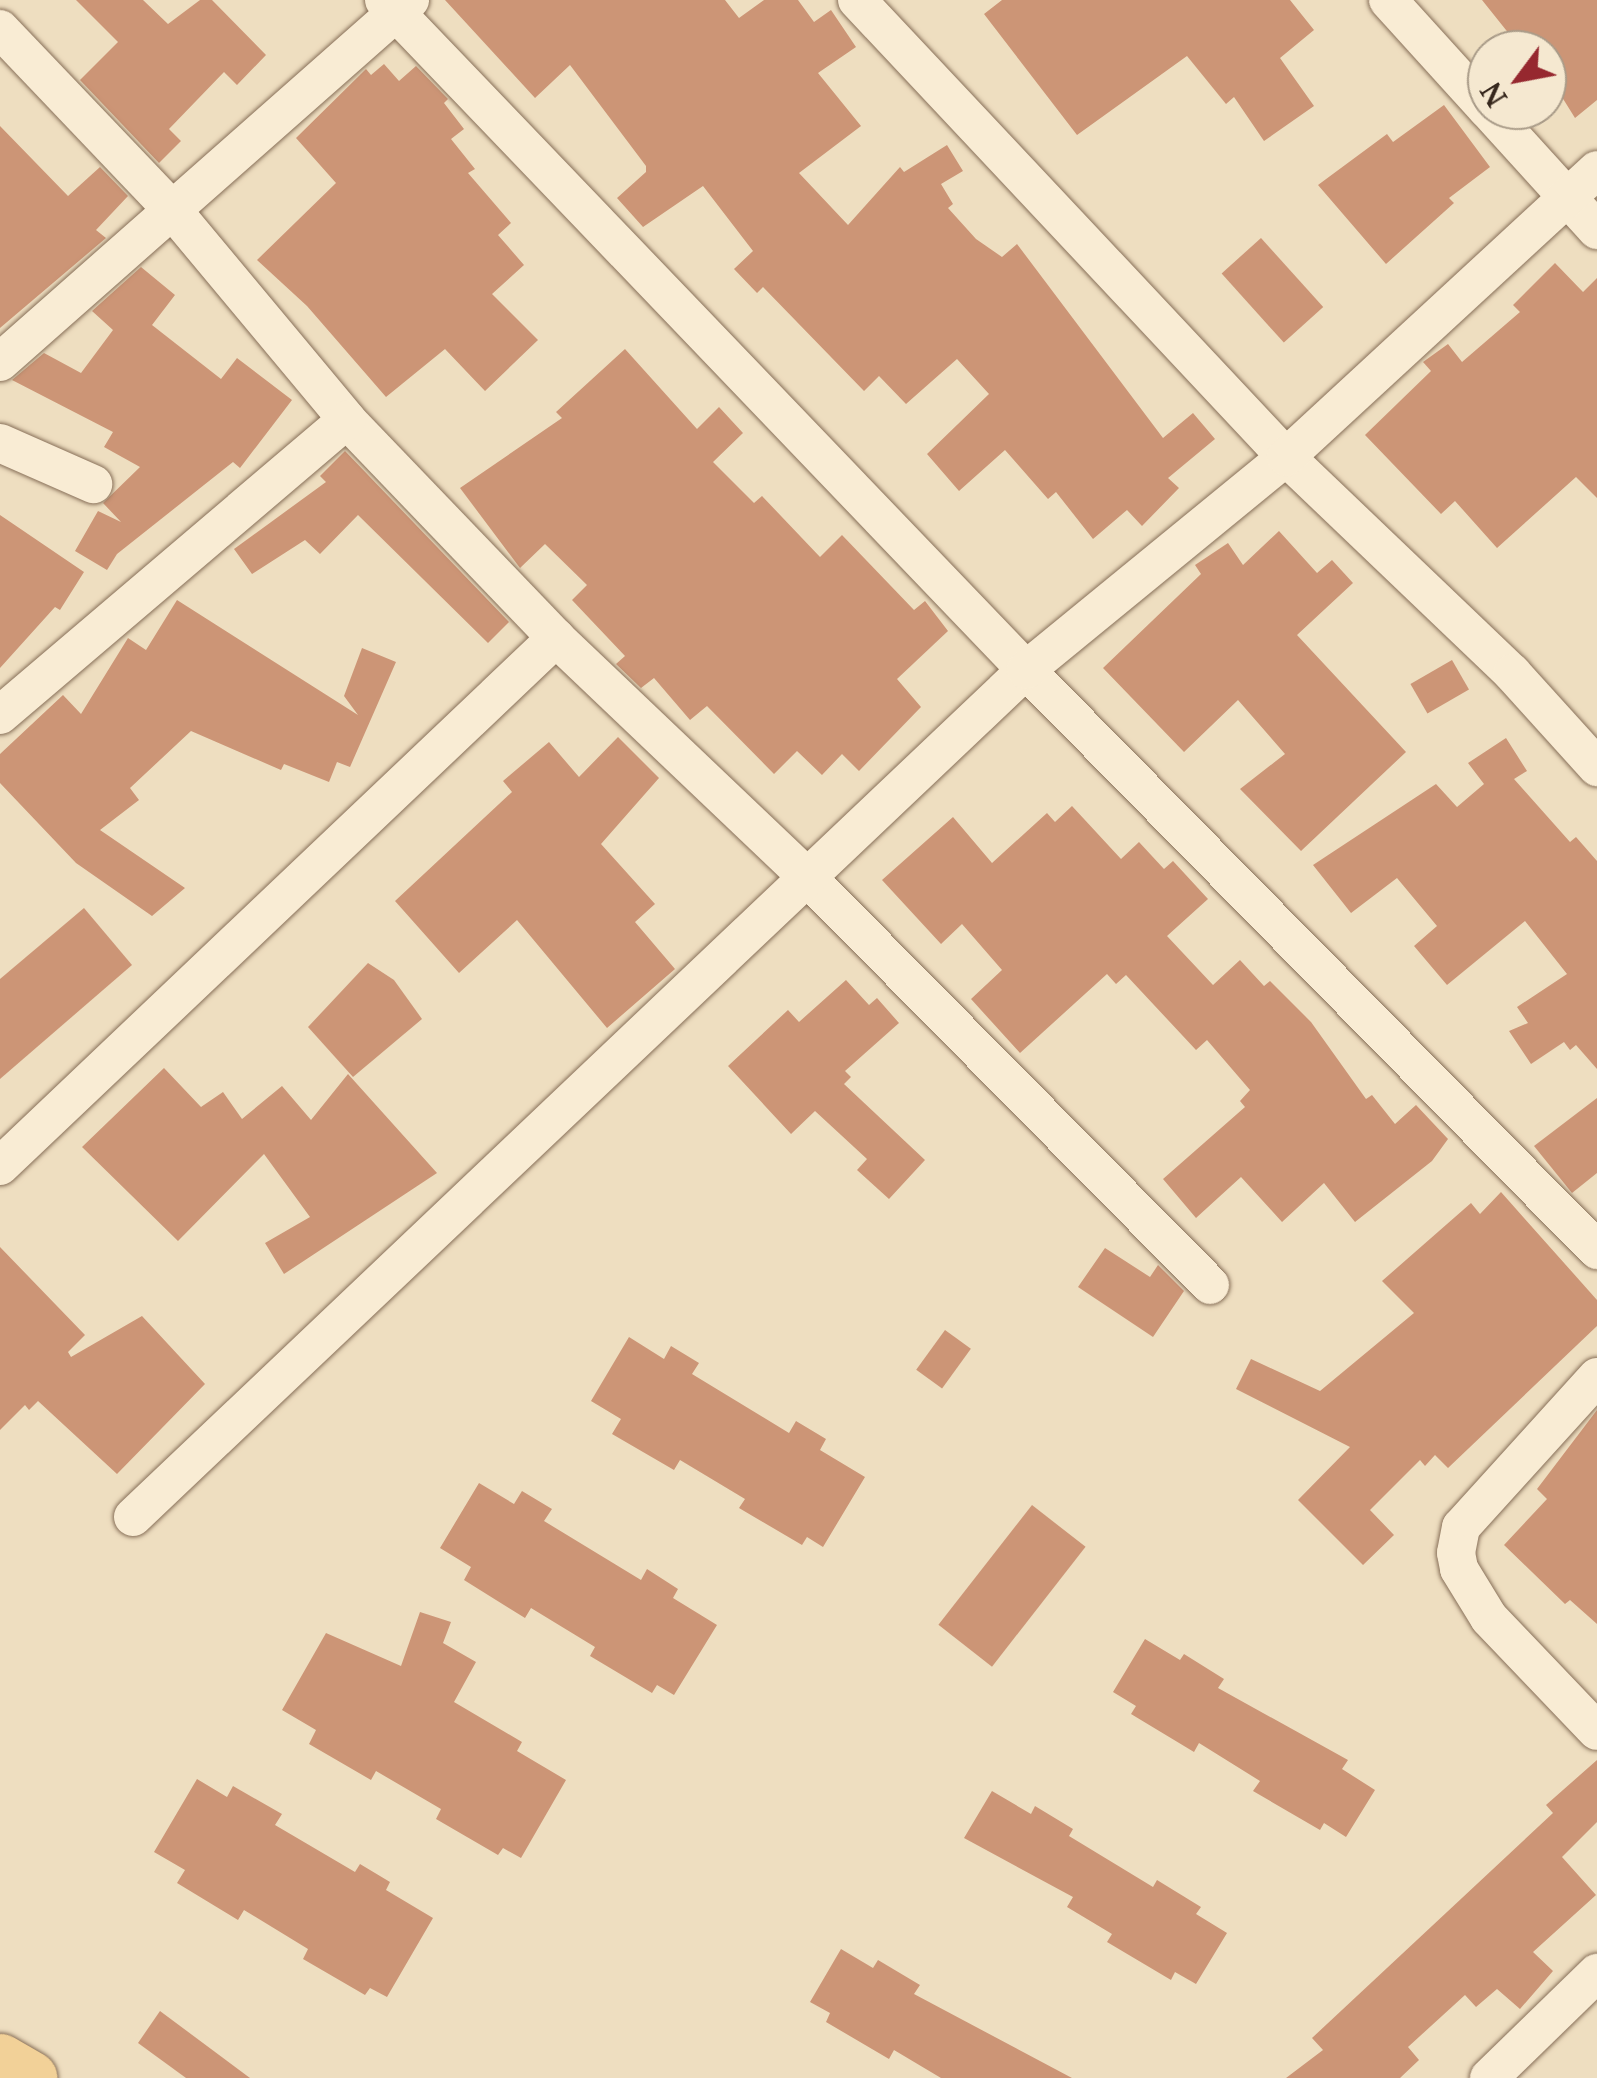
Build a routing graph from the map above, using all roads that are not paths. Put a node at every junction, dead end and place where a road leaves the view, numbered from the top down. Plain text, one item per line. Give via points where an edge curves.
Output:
1 (1388, 0) edge
2 (864, 2) edge
3 (397, 4) edge
4 (0, 29) edge
5 (1467, 88) edge
6 (1505, 130) edge
7 (1597, 170) edge
8 (1567, 198) junction
9 (174, 212) junction
10 (1597, 230) edge
11 (0, 362) edge
12 (347, 420) junction
13 (0, 442) edge
14 (1286, 457) junction
15 (93, 484) dead end
16 (556, 638) junction
17 (1026, 670) junction
18 (0, 715) edge
19 (1597, 767) edge
20 (808, 878) junction
21 (0, 1166) edge
22 (1597, 1250) edge
23 (1210, 1286) dead end
24 (1597, 1378) edge
25 (134, 1517) dead end
26 (1597, 1731) edge
27 (1597, 1973) edge
28 (0, 2061) edge
29 (29, 2078) edge
30 (1489, 2078) edge

1 - 5 street
2 - 14 street
3 - 9 street
3 - 17 street
4 - 9 street
6 - 8 street
7 - 8 street
8 - 10 street
8 - 14 street
9 - 11 street
9 - 12 street
12 - 16 street
12 - 18 street
13 - 15 street
14 - 17 street
14 - 19 street via 1512,673
16 - 20 street
16 - 21 street
17 - 20 street
17 - 22 street
20 - 23 street
20 - 25 street
24 - 26 street via 1460,1527 1456,1553 1489,1618
27 - 30 street
28 - 29 main road

